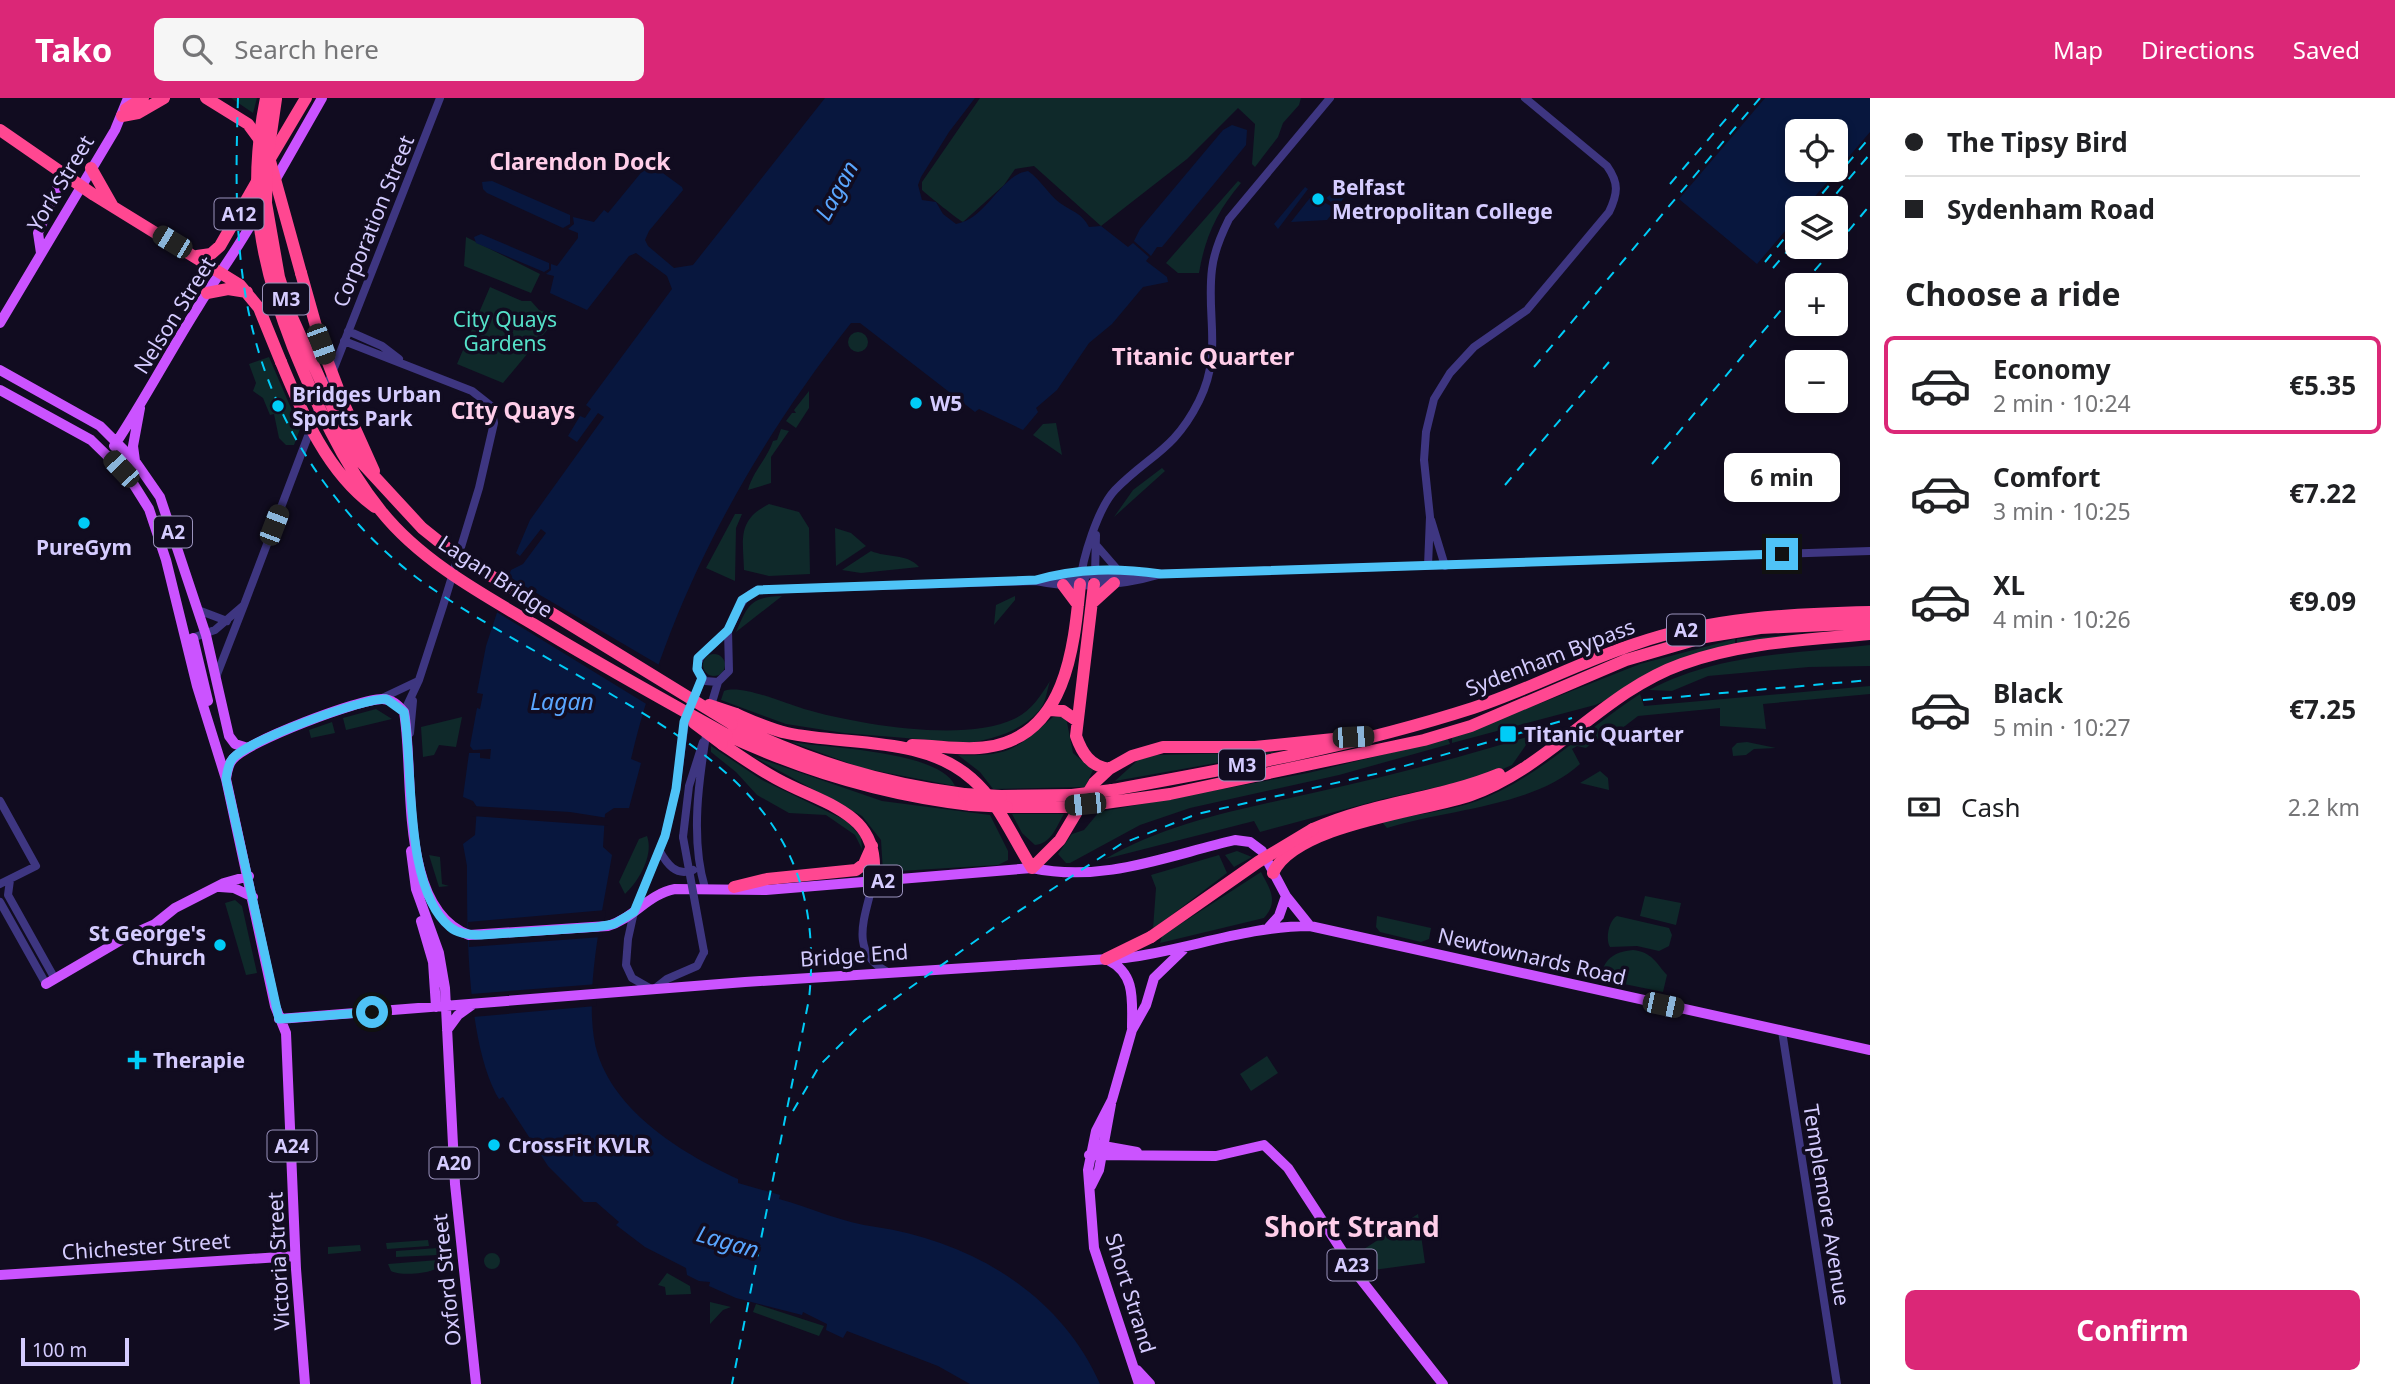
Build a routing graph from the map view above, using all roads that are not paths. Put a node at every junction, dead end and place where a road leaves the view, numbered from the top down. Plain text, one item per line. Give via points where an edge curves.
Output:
1 (143, 98) edge
2 (164, 98) edge
3 (206, 98) edge
4 (273, 98) edge
5 (306, 98) edge
6 (322, 98) edge
7 (440, 98) edge
8 (1330, 98) edge
9 (1525, 98) edge
10 (126, 108) edge
11 (0, 130) edge
12 (270, 159) junction
13 (57, 167) junction
14 (91, 168) junction
15 (275, 179) junction
16 (59, 184) joint
17 (80, 185) junction
18 (112, 206) junction
19 (41, 253) junction
20 (197, 256) junction
21 (223, 272) junction
22 (247, 292) junction
23 (207, 293) junction
24 (0, 323) edge
25 (348, 331) junction
26 (344, 341) junction
27 (401, 361) junction
28 (0, 370) edge
29 (2, 392) edge
30 (141, 407) junction
31 (87, 416) junction
32 (117, 441) junction
33 (108, 454) junction
34 (135, 461) junction
35 (377, 478) junction
36 (381, 511) junction
37 (1430, 517) junction
38 (1096, 532) junction
39 (1097, 546) junction
40 (1870, 551) edge
41 (1428, 566) junction
42 (1445, 566) junction
43 (1117, 569) junction
44 (1161, 574) junction
45 (1088, 577) junction
46 (1149, 578) junction
47 (1036, 580) junction
48 (1114, 583) junction
49 (1063, 585) junction
50 (1092, 603) junction
51 (244, 605) junction
52 (1078, 605) junction
53 (198, 610) junction
54 (1870, 612) edge
55 (227, 621) junction
56 (1870, 623) edge
57 (728, 630) junction
58 (1870, 634) edge
59 (206, 635) junction
60 (189, 639) junction
61 (711, 649) junction
62 (727, 657) junction
63 (216, 677) junction
64 (702, 678) junction
65 (419, 680) junction
66 (719, 682) junction
67 (415, 691) junction
68 (380, 699) junction
69 (1050, 710) junction
70 (404, 712) junction
71 (209, 718) junction
72 (1076, 720) junction
73 (729, 729) junction
74 (706, 736) junction
75 (1371, 736) junction
76 (887, 746) junction
77 (248, 747) junction
78 (1540, 754) junction
79 (408, 759) junction
80 (1109, 769) junction
81 (226, 779) junction
82 (0, 801) edge
83 (1069, 801) junction
84 (413, 842) junction
85 (873, 845) junction
86 (659, 850) junction
87 (699, 867) junction
88 (1032, 868) junction
89 (1273, 873) junction
90 (253, 877) junction
91 (873, 882) junction
92 (4, 883) edge
93 (217, 887) junction
94 (734, 887) junction
95 (234, 888) junction
96 (705, 888) junction
97 (1286, 896) junction
98 (253, 897) junction
99 (0, 902) edge
100 (634, 912) junction
101 (1310, 926) junction
102 (1269, 927) junction
103 (1185, 948) junction
104 (1106, 959) junction
105 (888, 972) junction
106 (50, 981) junction
107 (653, 990) junction
108 (441, 1005) junction
109 (472, 1005) junction
110 (279, 1019) junction
111 (447, 1030) junction
112 (1132, 1031) junction
113 (1782, 1031) junction
114 (1870, 1050) edge
115 (1112, 1100) junction
116 (1110, 1123) junction
117 (1128, 1149) junction
118 (1090, 1150) junction
119 (1103, 1150) junction
120 (1143, 1153) junction
121 (1091, 1186) junction
122 (295, 1256) junction
123 (0, 1275) edge
124 (1135, 1368) junction
125 (305, 1384) edge
126 (476, 1384) edge
127 (1139, 1384) edge
128 (1150, 1384) edge
129 (1443, 1384) edge
130 (1837, 1384) edge

1 - 10 highway
2 - 10 highway via 138,113
3 - 12 highway, A12 via 248,124
4 - 35 highway, Lagan Bridge / M3, bridge via 265,179 279,277 345,435
4 - 36 highway, Lagan Bridge / M3, bridge via 257,158 261,247 271,291 321,410
5 - 12 highway, Nelson Street / A12
6 - 15 main road, Nelson Street
7 - 25 street, Corporation Street
8 - 38 street via 1229,219 1212,270 1213,348 1200,398 1173,442 1109,498
9 - 37 street via 1607,166 1616,179 1616,196 1609,212 1527,310 1474,347 1434,399 1424,460
10 - 14 main road, York Street
11 - 13 highway
12 - 15 highway, A12
12 - 20 highway, Nelson Street / A12 via 220,246 211,254
13 - 16 highway
13 - 17 highway
14 - 17 main road, York Street
14 - 18 highway
15 - 21 main road, Nelson Street
15 - 35 highway, M3, bridge via 338,391
16 - 19 main road via 38,233
17 - 18 highway
17 - 19 main road, York Street
18 - 20 highway
19 - 24 main road, York Street
20 - 21 highway
21 - 22 highway
21 - 23 main road, Nelson Street
22 - 23 highway
22 - 36 highway, M3, bridge via 264,317 301,409 332,461 362,498
23 - 30 main road, Nelson Street
25 - 26 street, Corporation Street
25 - 27 street via 382,346
26 - 27 street
26 - 51 street, Corporation Street
27 - 65 street via 488,401 494,423 479,488
28 - 31 main road, A2
29 - 33 main road, A2 via 75,429
30 - 32 main road, Nelson Street
30 - 34 main road, Nelson Street via 132,446
31 - 32 main road, A2
31 - 33 main road via 105,438
32 - 33 main road, Nelson Street
32 - 34 main road, A2
33 - 60 main road, A2 via 139,491 153,517
34 - 53 main road, A2 via 165,505
35 - 73 highway, Lagan Bridge / M3, bridge via 422,528 452,552 699,702
36 - 73 highway, Lagan Bridge / M3, bridge via 428,556 470,586 679,710
37 - 41 street
37 - 42 street
38 - 39 street
38 - 45 street
39 - 43 street
39 - 45 street
40 - 42 street
41 - 42 street
41 - 44 street
43 - 44 street
43 - 45 street
44 - 46 street
45 - 46 street
45 - 47 street
45 - 48 street
45 - 49 street
45 - 50 highway
45 - 52 highway
46 - 48 street
47 - 49 street
47 - 57 street via 758,590 742,600
48 - 50 highway
49 - 52 highway
50 - 72 highway
51 - 55 street, Corporation Street
51 - 63 street
52 - 69 highway via 1069,665
53 - 55 street
53 - 59 main road, A2
54 - 75 highway, Sydenham Bypass / A2 via 1772,615 1663,635 1475,708
55 - 59 street, Corporation Street
56 - 83 highway, M3, bridge via 1760,628 1704,637 1626,660 1471,726 1424,740 1182,791 1105,803
57 - 61 street
57 - 62 street
58 - 78 highway, A2 via 1738,649 1680,664 1625,694
59 - 60 street, Corporation Street
59 - 63 main road, A2
60 - 71 main road, Victoria Street / A2 via 197,686
60 - 71 main road
61 - 62 street
61 - 64 street via 697,663
62 - 66 street via 729,671
63 - 77 main road, A2 via 229,736 235,744
64 - 66 street
64 - 86 street via 684,722 676,789
65 - 67 street
65 - 68 street
66 - 74 street
67 - 70 street
67 - 79 street
68 - 70 main road via 393,701
68 - 77 main road via 306,722
69 - 72 highway via 1063,711
69 - 76 highway via 1015,739 992,746
70 - 79 main road, A2
71 - 81 main road, Victoria Street / A2
72 - 80 highway via 1081,752
73 - 76 highway
73 - 83 highway, M3, bridge via 835,767 967,799
73 - 85 highway via 776,779 852,817
74 - 87 street via 697,833
74 - 107 street, bridge via 689,786 683,836 704,951 697,966
75 - 80 highway, A2 via 1255,747 1163,747
75 - 83 highway, M3, bridge via 1339,747
76 - 88 highway via 937,758 972,779
77 - 81 main road via 232,759
78 - 89 highway, A2 via 1471,795 1363,820 1322,836 1285,858
78 - 104 highway, Bridge End / A2, bridge via 1471,785 1363,810 1313,829 1151,937
79 - 84 main road, A2
80 - 88 highway, A2 via 1094,783 1060,841
81 - 90 main road, Victoria Street / A2
82 - 92 street via 36,866
84 - 100 main road, A2 via 441,917 468,935 597,927
84 - 108 main road, A2 via 414,881 439,953
85 - 91 highway
85 - 94 highway via 856,870 766,879
86 - 87 street via 670,867 687,872
86 - 100 street
87 - 96 street
88 - 89 main road, A2 via 1058,873 1120,871 1235,840 1256,845
88 - 91 main road, A2
89 - 97 main road, A2
90 - 93 main road
90 - 95 main road
90 - 98 main road, Victoria Street / A2
91 - 94 main road, A2 via 766,890
91 - 105 street via 862,947 869,959
92 - 106 street
93 - 95 main road
93 - 106 main road via 138,926
94 - 96 main road, A2
95 - 98 main road
96 - 100 main road, A2 via 668,890
97 - 101 main road, Newtownards Road
97 - 102 main road
98 - 110 main road, Victoria Street / A2
99 - 106 street
100 - 107 street via 626,965 638,983
101 - 102 main road, Newtownards Road
101 - 113 main road, Newtownards Road
102 - 103 main road, Bridge End / A2
103 - 104 main road, Bridge End / A2
103 - 112 main road, Short Strand via 1158,971
104 - 105 main road, Bridge End / A2
104 - 112 main road, Short Strand via 1122,970 1131,984
105 - 107 main road, Bridge End / A2
107 - 109 main road, Bridge End / A2
108 - 109 main road, A2
108 - 110 main road, A2
108 - 111 main road, Oxford Street / A20
109 - 111 main road
110 - 122 main road, Victoria Street / A24 via 286,1032
111 - 126 main road, Oxford Street / A20 via 456,1198
112 - 115 main road, Short Strand
113 - 114 main road, Newtownards Road
113 - 130 street, Templemore Avenue
115 - 116 main road, Short Strand
115 - 118 main road, Short Strand
116 - 117 main road
116 - 119 main road, Short Strand
117 - 119 main road, A23
117 - 120 main road, A23
118 - 119 main road, A23
118 - 121 main road, Short Strand
119 - 120 main road, A23
119 - 121 main road, Short Strand
120 - 129 main road, A23 via 1225,1155 1264,1144 1288,1168 1359,1277
121 - 124 main road, Short Strand via 1094,1248
122 - 123 main road, Chichester Street
122 - 125 main road, Victoria Street / A24
124 - 127 main road, Short Strand
124 - 128 main road, Short Strand

